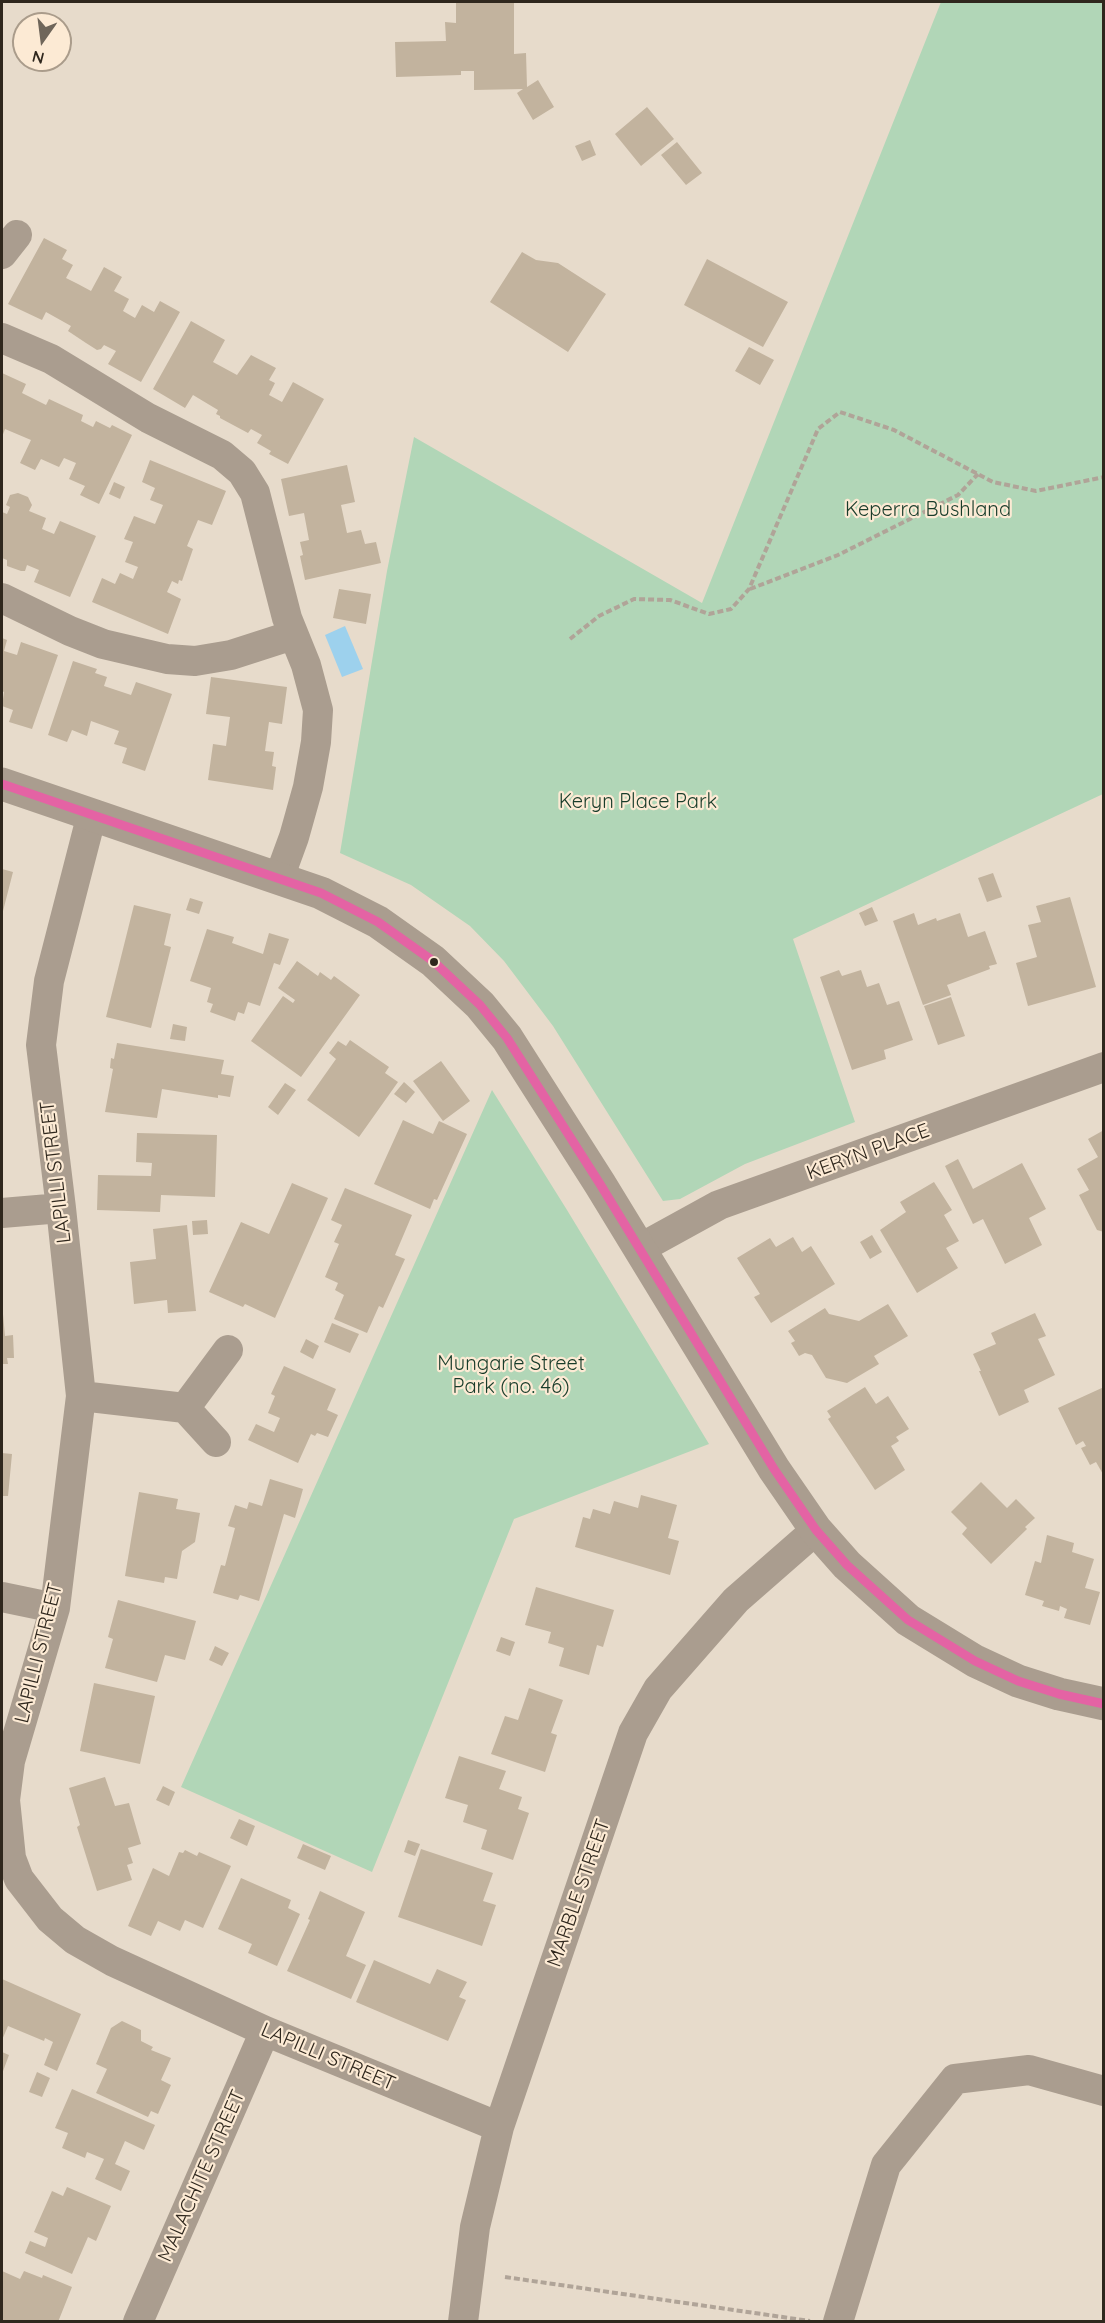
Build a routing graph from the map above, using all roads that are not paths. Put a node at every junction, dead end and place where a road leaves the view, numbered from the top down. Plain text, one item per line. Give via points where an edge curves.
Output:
1 (2, 338) edge
2 (2, 598) edge
3 (294, 635) junction
4 (2, 784) edge
5 (92, 814) junction
6 (279, 878) junction
7 (1104, 1068) edge
8 (62, 1208) junction
9 (2, 1213) edge
10 (639, 1249) junction
11 (228, 1350) dead end
12 (81, 1395) junction
13 (185, 1408) junction
14 (216, 1442) dead end
15 (816, 1530) junction
16 (2, 1597) edge
17 (55, 1608) junction
18 (1104, 1704) edge
19 (10, 1884) edge
20 (266, 2031) junction
21 (1104, 2091) edge
22 (499, 2127) junction
23 (138, 2322) edge
24 (463, 2322) edge
25 (838, 2322) edge

1 - 3 street via 51,359 236,465 258,500
2 - 3 street via 103,644 167,659 195,661 231,655
3 - 6 street via 313,687 318,721 308,787
4 - 5 street
5 - 6 street
5 - 8 street, LAPILLI STREET via 49,981 41,1045
6 - 10 street via 350,906 378,922 433,961 480,1005 528,1068
7 - 10 street, KERYN PLACE via 719,1205
8 - 9 street
8 - 12 street, LAPILLI STREET
10 - 15 street via 774,1469
11 - 13 street
12 - 13 street
12 - 17 street, LAPILLI STREET
13 - 14 street
15 - 18 street via 875,1591 940,1641 1018,1681
15 - 22 street, MARBLE STREET via 736,1600 658,1689 633,1734
16 - 17 street
17 - 19 street, LAPILLI STREET via 10,1761 5,1800
19 - 20 street, LAPILLI STREET via 75,1940 112,1961
20 - 22 street, LAPILLI STREET
20 - 23 street, MALACHITE STREET
21 - 25 street via 1029,2070 955,2079 886,2165
22 - 24 street, MARBLE STREET via 475,2227

